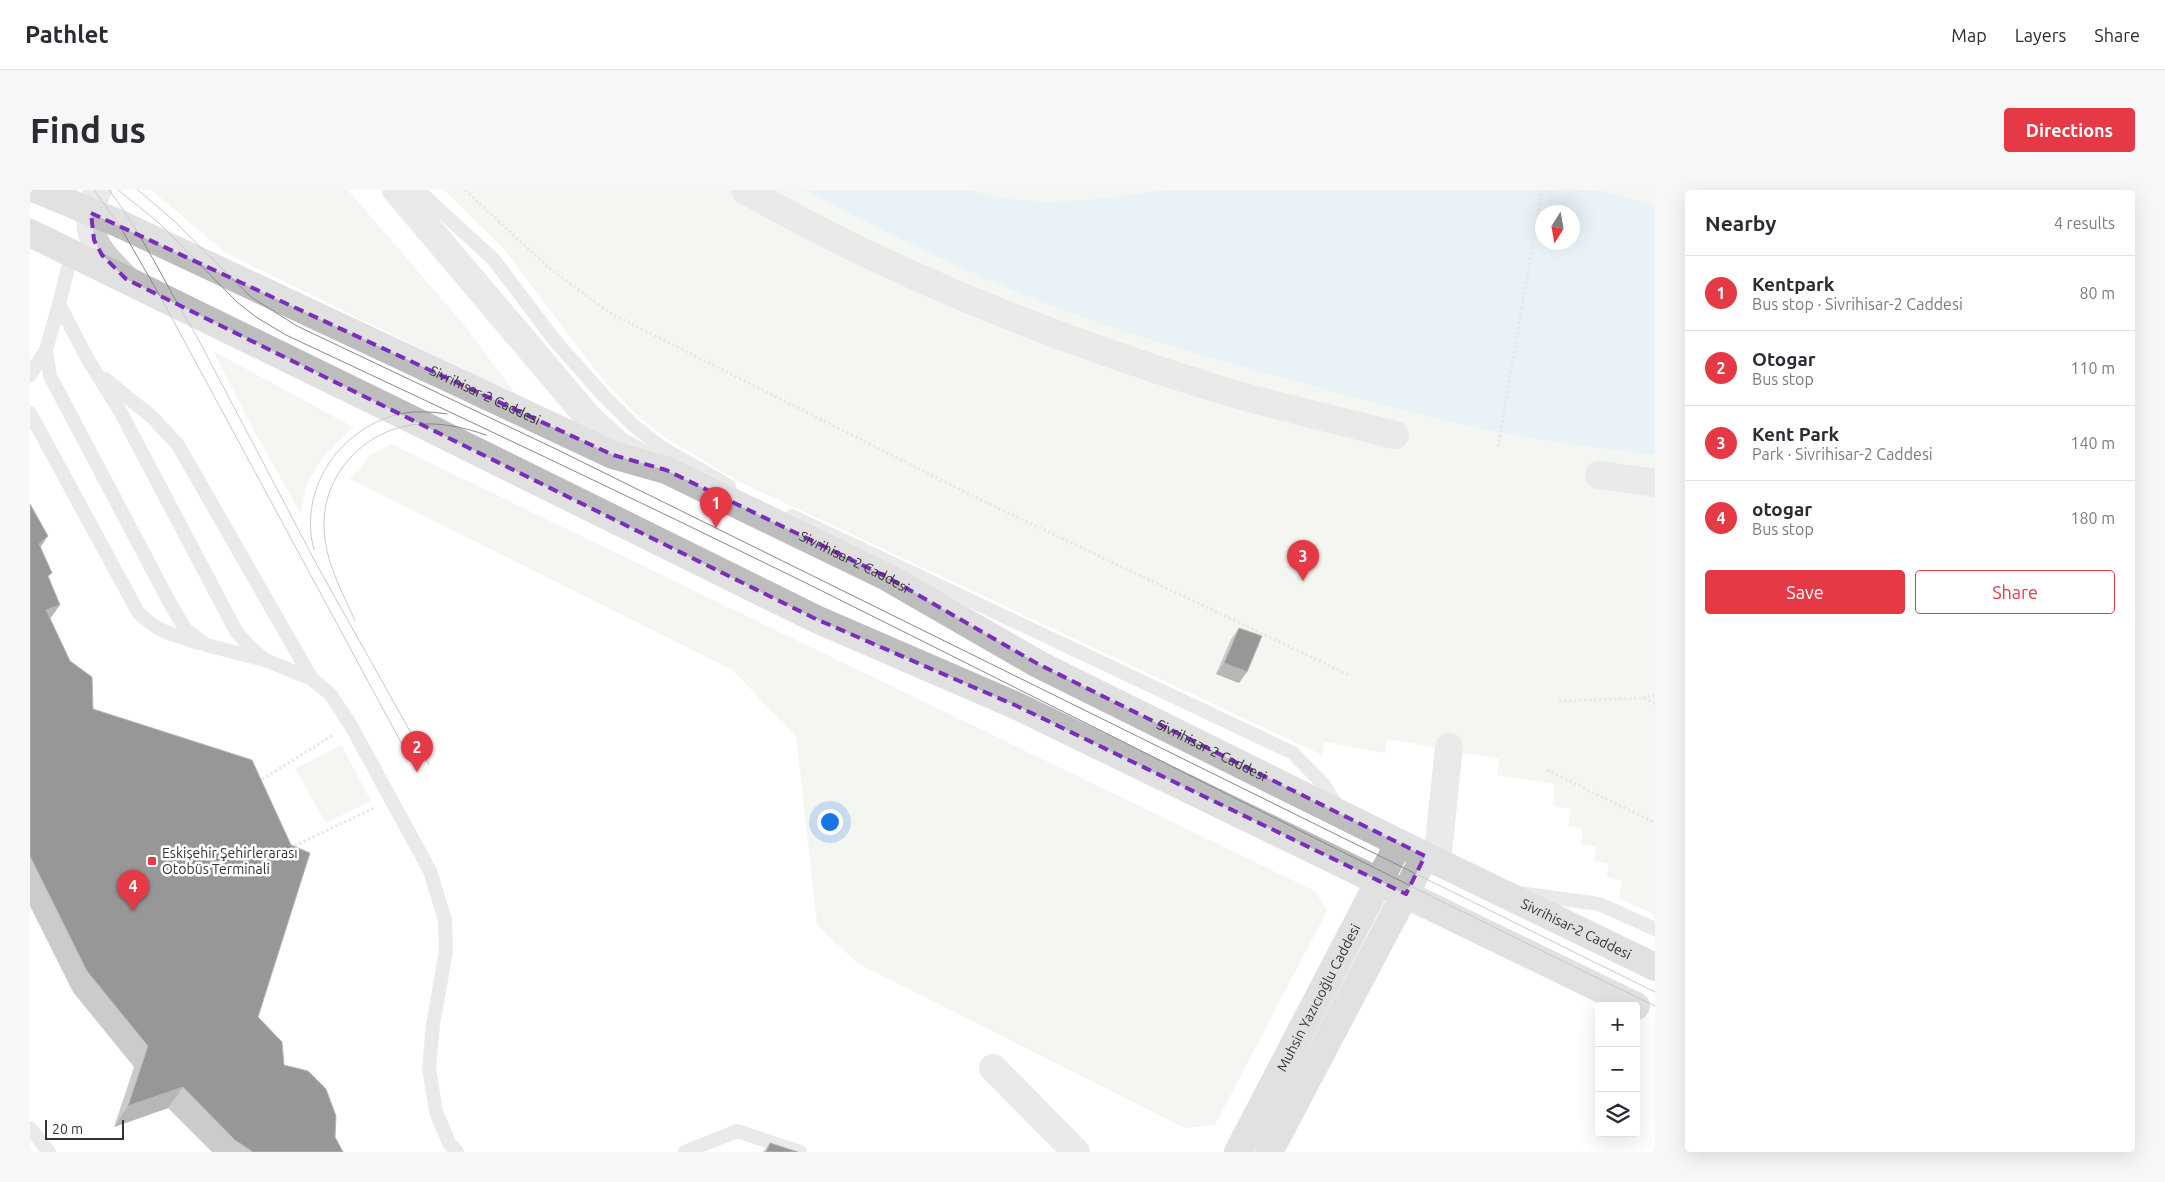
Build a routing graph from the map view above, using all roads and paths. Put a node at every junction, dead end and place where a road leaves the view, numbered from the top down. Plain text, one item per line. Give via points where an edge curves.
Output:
1 (38, 190) edge
2 (396, 190) edge
3 (418, 190) edge
4 (465, 190) edge
5 (745, 190) edge
6 (1542, 190) edge
7 (94, 201) edge
8 (30, 232) edge
9 (72, 252) junction
10 (126, 279) junction
11 (59, 304) junction
12 (46, 350) junction
13 (97, 373) junction
14 (30, 376) edge
15 (30, 413) edge
16 (1395, 435) dead end
17 (1498, 447) dead end
18 (666, 470) junction
19 (1599, 475) dead end
20 (1655, 483) edge
21 (206, 645) junction
22 (266, 660) junction
23 (1352, 676) dead end
24 (312, 679) junction
25 (1655, 695) edge
26 (1643, 698) junction
27 (1558, 701) dead end
28 (1655, 703) edge
29 (350, 724) junction
30 (1449, 747) dead end
31 (1547, 770) dead end
32 (251, 786) edge
33 (393, 800) junction
34 (1341, 813) junction
35 (1655, 824) edge
36 (1399, 843) junction
37 (282, 852) edge
38 (1431, 859) junction
39 (1379, 882) junction
40 (1496, 890) junction
41 (1406, 894) junction
42 (1655, 929) edge
43 (1655, 967) edge
44 (1628, 1002) edge
45 (1640, 1008) edge
46 (1655, 1015) edge
47 (993, 1068) dead end
48 (30, 1128) edge
49 (49, 1152) edge
50 (457, 1152) edge
51 (685, 1152) edge
52 (800, 1152) edge
53 (1076, 1152) edge
54 (1238, 1152) edge
55 (1269, 1152) edge

1 - 7 main road, Sivrihisar-2 Caddesi
2 - 18 street via 588,417 619,446
3 - 34 lane via 494,260 556,342 604,396 661,447 729,486 1293,753 1324,785
4 - 23 path via 549,268 610,313 975,497
5 - 16 street via 917,278 1051,333 1213,388
6 - 17 path
7 - 10 street via 94,240 102,255
7 - 18 main road, Sivrihisar-2 Caddesi via 118,223 613,455
8 - 9 main road
9 - 10 main road
9 - 11 lane
10 - 39 main road via 816,619 1017,706
11 - 12 lane
11 - 13 lane
12 - 14 lane
12 - 21 lane via 50,376 171,605 185,629
13 - 22 lane via 236,631
13 - 24 lane via 152,417 178,444
15 - 21 lane via 138,612 150,625 166,633
18 - 34 main road, Sivrihisar-2 Caddesi via 887,577 1038,664
19 - 20 street
21 - 22 lane
22 - 24 lane
24 - 29 lane via 330,694
25 - 26 path
26 - 27 path
26 - 28 path
29 - 32 path
29 - 33 lane
30 - 38 street
31 - 35 path
33 - 37 path
33 - 50 lane via 430,871 445,920 446,951 429,1068 436,1112
34 - 36 main road, Sivrihisar-2 Caddesi
36 - 38 main road, Sivrihisar-2 Caddesi
36 - 39 main road, Muhsin Yazıcıoğlu Caddesi
38 - 40 main road, Sivrihisar-2 Caddesi
38 - 41 main road
39 - 41 main road
39 - 54 main road, Muhsin Yazıcıoğlu Caddesi
40 - 42 lane via 1599,904
40 - 43 main road, Sivrihisar-2 Caddesi
41 - 44 main road
41 - 55 main road
45 - 46 main road
47 - 53 street
48 - 49 lane
51 - 52 lane via 737,1131

